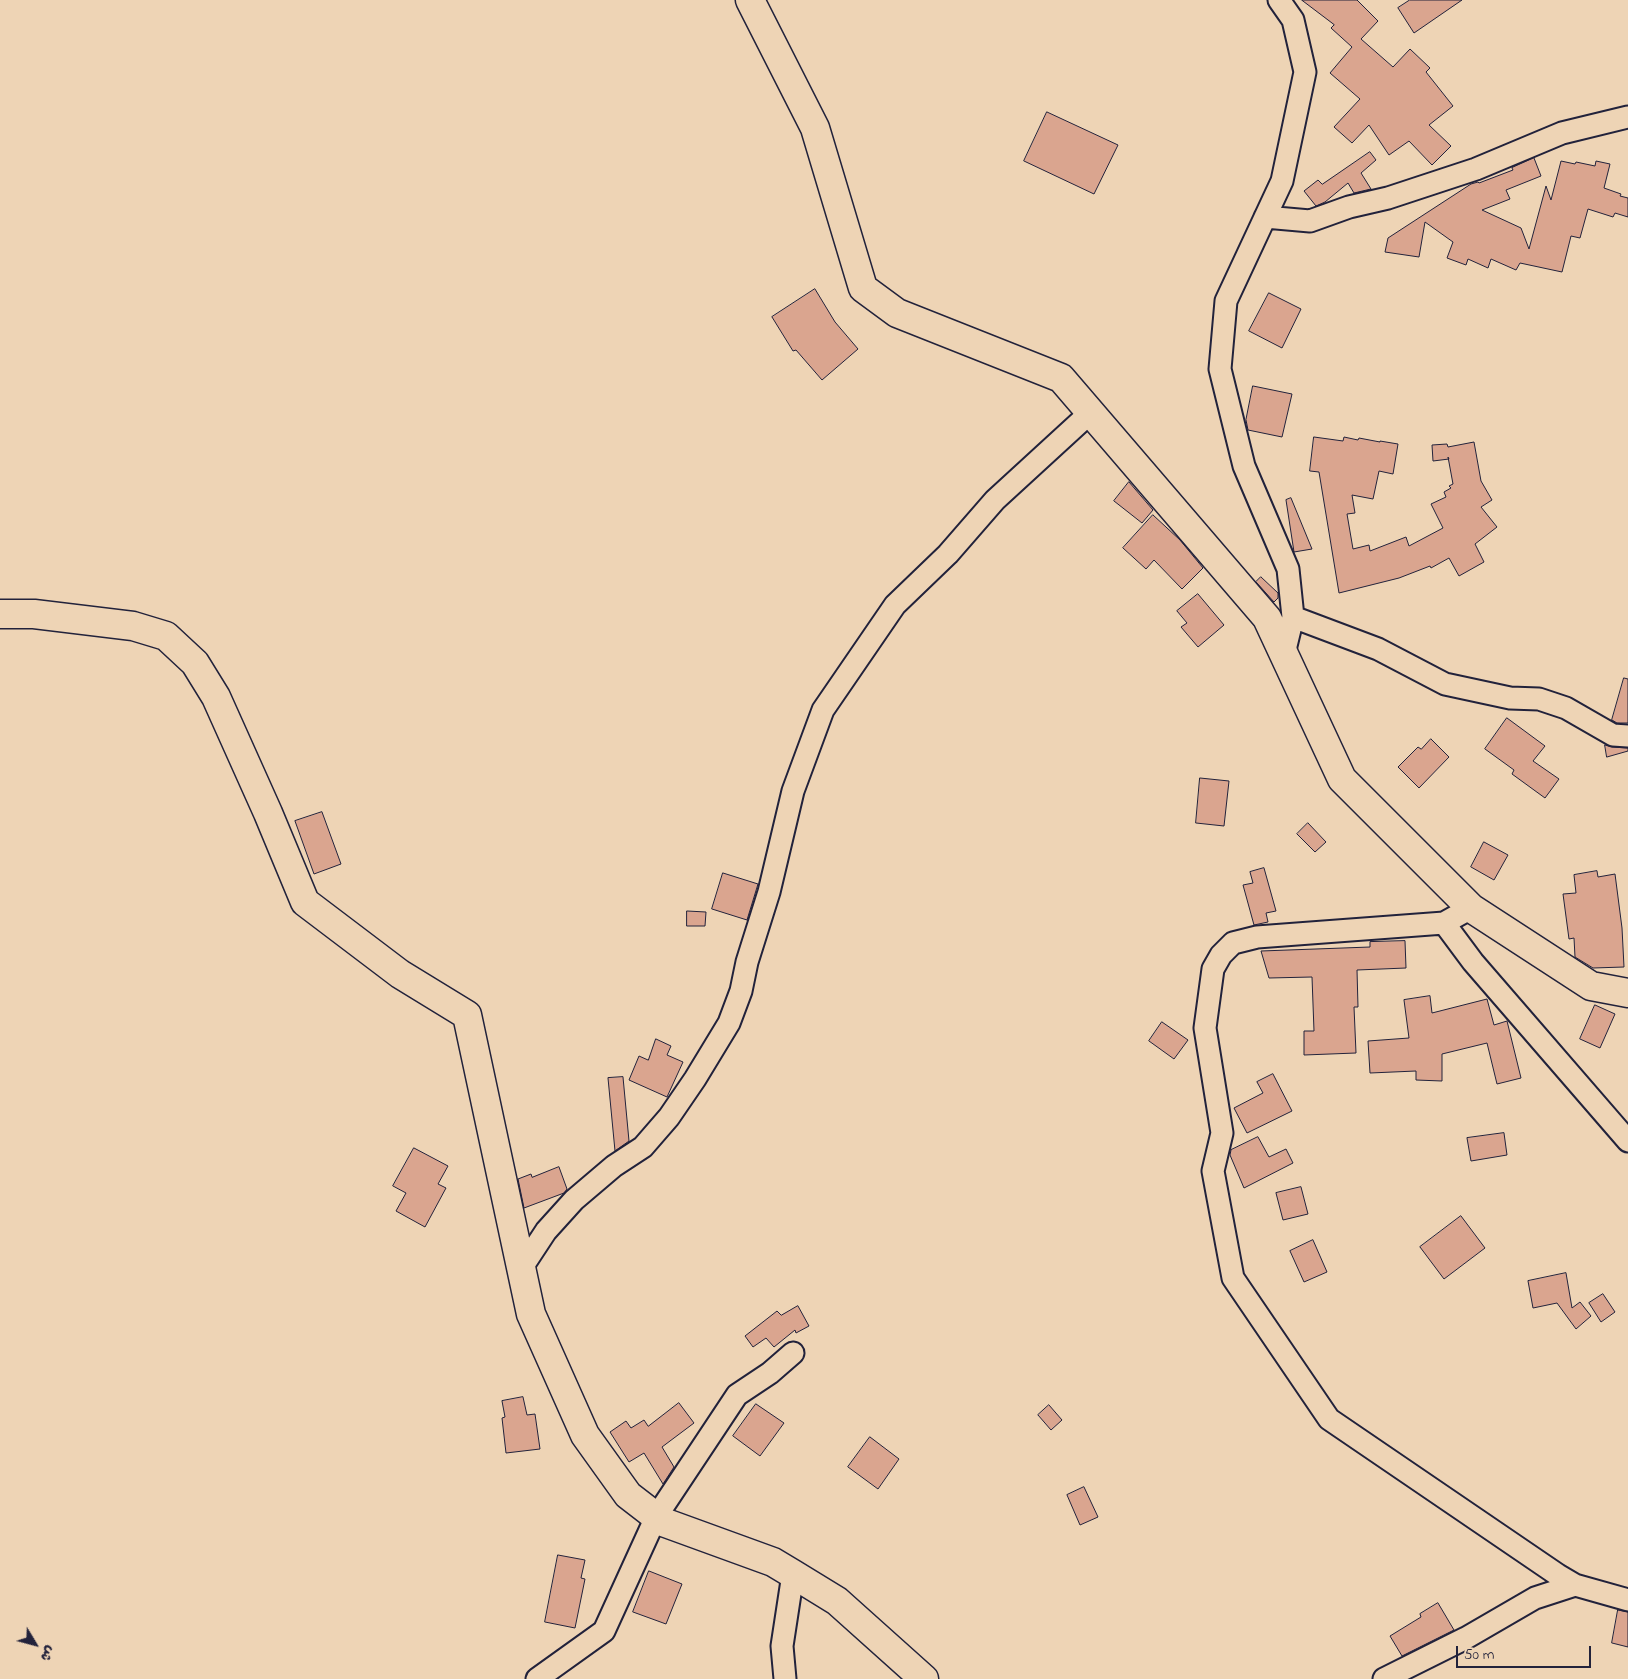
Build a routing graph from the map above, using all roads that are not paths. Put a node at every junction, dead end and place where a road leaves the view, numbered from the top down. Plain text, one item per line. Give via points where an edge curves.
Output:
1 (750, 0) edge
2 (1288, 4) edge
3 (1628, 117) edge
4 (1265, 217) junction
5 (1091, 412) junction
6 (0, 614) edge
7 (1293, 617) junction
8 (1284, 654) junction
9 (1628, 736) edge
10 (1471, 908) junction
11 (1444, 923) junction
12 (1628, 993) edge
13 (1628, 1141) edge
14 (521, 1269) junction
15 (793, 1353) dead end
16 (656, 1517) junction
17 (792, 1574) junction
18 (1575, 1585) junction
19 (1628, 1600) edge
20 (537, 1679) edge
21 (785, 1679) edge
22 (924, 1679) edge
23 (1384, 1679) edge

1 - 5 street via 815,128 863,288 896,313 1062,378
2 - 4 street via 1305,72 1282,181
3 - 4 street via 1562,133 1476,169 1310,220
4 - 7 street via 1226,301 1220,369 1244,466 1288,569
5 - 8 street via 1267,618
5 - 14 street via 995,500 948,554 895,605 823,710 793,791 769,892 729,1023 669,1117 643,1147 614,1166 574,1200 546,1230
6 - 14 street via 34,614 133,626 166,636 196,663 216,697 305,902 400,974 467,1015
7 - 8 street
7 - 9 street via 1378,649 1445,684 1510,698 1539,699 1566,708 1613,735
8 - 10 street via 1342,779
10 - 11 street
10 - 12 street via 1591,986
11 - 13 street via 1473,962
11 - 18 street via 1258,937 1233,944 1212,969 1205,1028 1222,1133 1213,1171 1233,1278 1329,1419
14 - 16 street via 531,1314 586,1436 628,1496
15 - 16 street via 737,1395
16 - 17 street via 697,1536 773,1562
16 - 20 street via 604,1631
17 - 21 street via 782,1646
17 - 22 street via 837,1601
18 - 19 street
18 - 23 street via 1535,1598 1466,1638

